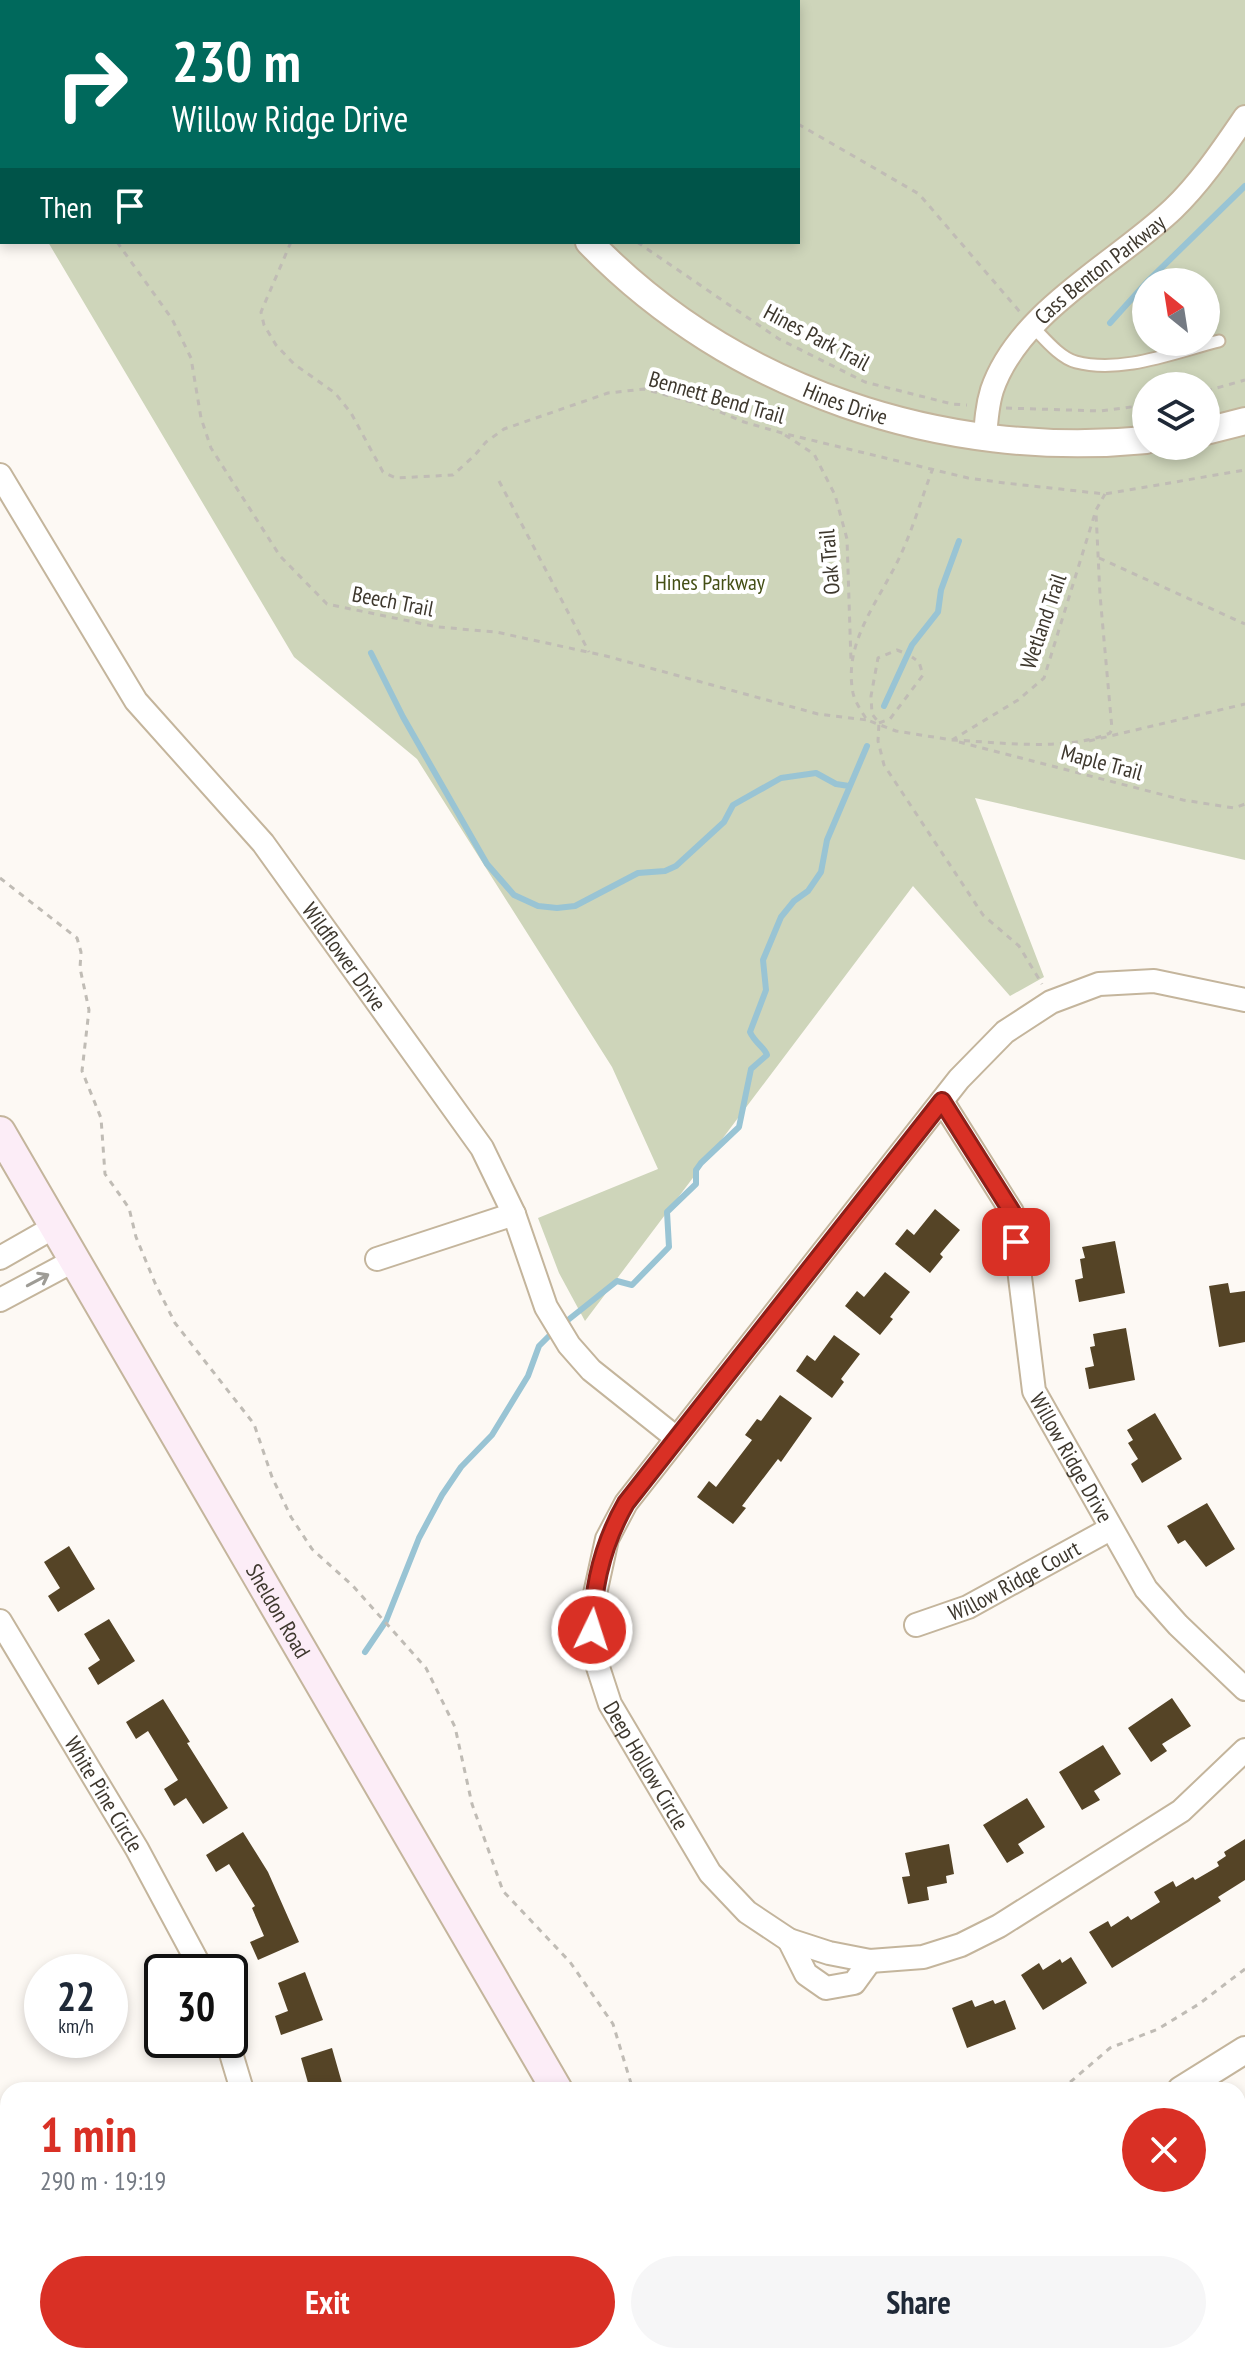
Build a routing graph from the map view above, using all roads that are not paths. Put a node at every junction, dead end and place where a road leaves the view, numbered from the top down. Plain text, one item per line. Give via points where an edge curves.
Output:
1 (1245, 117) edge
2 (591, 244) edge
3 (1033, 327) junction
4 (1156, 356) edge
5 (1245, 421) edge
6 (1220, 427) edge
7 (985, 439) junction
8 (1132, 441) edge
9 (0, 475) edge
10 (1245, 1000) edge
11 (942, 1101) junction
12 (0, 1132) edge
13 (514, 1214) junction
14 (56, 1226) junction
15 (0, 1258) edge
16 (377, 1259) dead end
17 (75, 1260) junction
18 (0, 1300) edge
19 (675, 1437) junction
20 (1110, 1529) junction
21 (0, 1621) edge
22 (916, 1625) dead end
23 (1245, 1689) edge
24 (1245, 1750) edge
25 (789, 1940) junction
26 (193, 1954) edge
27 (870, 1961) junction
28 (1245, 2050) edge
29 (232, 2058) edge
30 (240, 2082) edge
31 (552, 2082) edge
32 (1194, 2082) edge

1 - 3 street, Cass Benton Parkway via 1174,208
2 - 7 street, Hines Drive via 677,318 790,383 859,410
3 - 4 lane via 1074,362 1118,365
3 - 7 street, Cass Benton Parkway via 1008,357 993,388
5 - 6 street
7 - 8 street, Hines Drive via 1042,444
9 - 13 street, Wildflower Drive via 136,701 263,843 482,1148
10 - 11 street, Deep Hollow Circle via 1154,981 1099,984 1051,1002 1005,1032
11 - 19 street, Deep Hollow Circle
11 - 20 street, Willow Ridge Drive via 1012,1212 1034,1391
12 - 14 main road, Sheldon Road
13 - 16 street
13 - 19 street, Wildflower Drive via 546,1307 569,1345 591,1370
14 - 15 street
14 - 17 main road, Sheldon Road
18 -> 17 street
17 - 31 main road, Sheldon Road
19 - 25 street, Deep Hollow Circle via 626,1503 607,1539 593,1603 595,1658 621,1726 702,1860 747,1912
20 - 22 street, Willow Ridge Court via 968,1607
20 - 23 street, Willow Ridge Drive via 1146,1589
21 - 26 street, White Pine Circle
24 - 27 street, Deep Hollow Circle via 1181,1811 979,1937 923,1957
25 - 27 street, Deep Hollow Circle
25 - 27 street, Deep Hollow Circle via 806,1974 826,1988 854,1983
28 - 32 street
29 - 30 street

